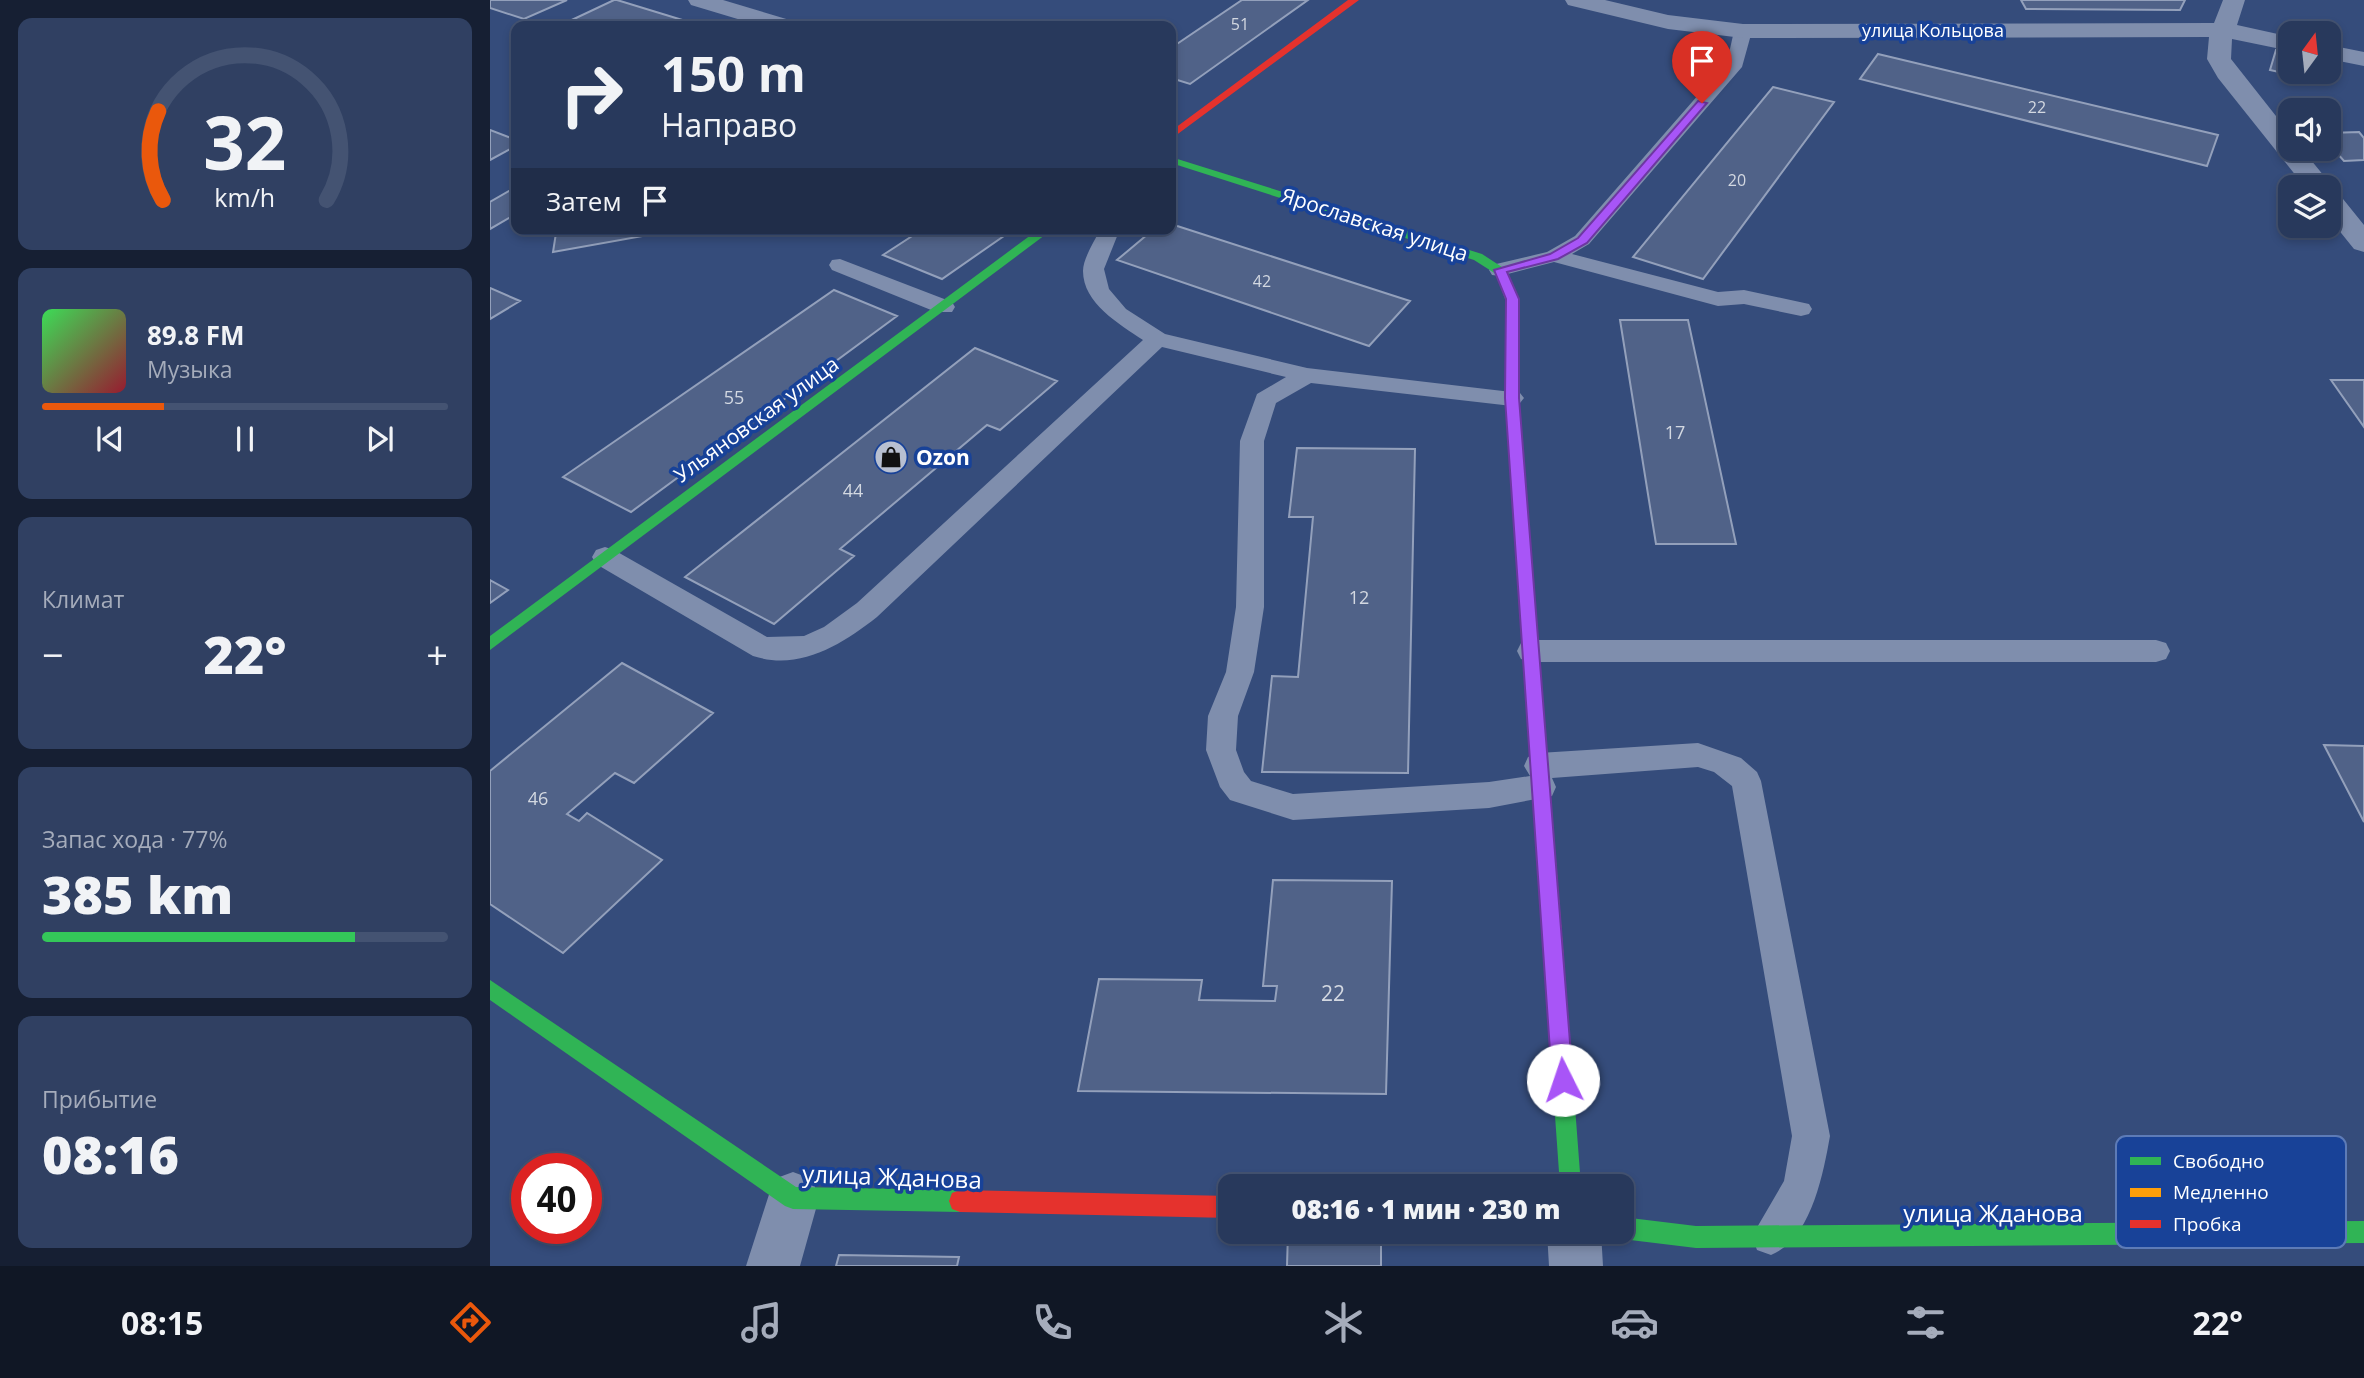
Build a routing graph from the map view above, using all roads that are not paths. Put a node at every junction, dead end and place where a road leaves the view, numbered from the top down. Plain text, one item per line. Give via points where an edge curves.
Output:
1 (699, 0) edge
2 (1354, 0) edge
3 (1576, 0) edge
4 (2234, 0) edge
5 (768, 21) edge
6 (2225, 30) junction
7 (1743, 31) junction
8 (2278, 41) edge
9 (2342, 55) edge
10 (2364, 59) edge
11 (1176, 132) edge
12 (1176, 162) edge
13 (2309, 175) edge
14 (2341, 215) edge
15 (1039, 235) edge
16 (1107, 235) edge
17 (2364, 243) edge
18 (1554, 256) junction
19 (840, 265) dead end
20 (1500, 270) junction
21 (944, 307) junction
22 (1801, 309) dead end
23 (1157, 339) junction
24 (1307, 375) junction
25 (1512, 398) junction
26 (605, 557) junction
27 (490, 644) edge
28 (1531, 651) junction
29 (2157, 651) dead end
30 (1540, 777) junction
31 (490, 989) edge
32 (1570, 1174) edge
33 (793, 1198) junction
34 (1218, 1207) edge
35 (1634, 1229) edge
36 (2346, 1233) edge
37 (2364, 1233) edge
38 (2116, 1234) edge
39 (1771, 1236) junction
40 (1575, 1244) edge
41 (773, 1266) edge
42 (1576, 1266) edge

1 - 5 street
2 - 11 street
3 - 7 street, улица Кольцова via 1668,22
4 - 6 street
6 - 7 street, улица Кольцова
6 - 8 street, улица Кольцова
6 - 13 street via 2218,46 2219,59 2230,78
7 - 18 lane via 1736,64 1582,240
9 - 10 street
12 - 20 street, Ярославская улица via 1478,257
14 - 17 street
15 - 21 street, Ульяновская улица
16 - 23 lane via 1093,269 1098,290 1118,314
18 - 20 lane
18 - 22 lane via 1718,299 1744,297
19 - 21 lane
20 - 25 street via 1512,299
21 - 26 street, Ульяновская улица
23 - 24 lane
23 - 26 lane via 867,610 834,635 807,647 763,648
24 - 25 lane
24 - 30 lane via 1265,399 1252,441 1250,607 1240,672 1223,716 1221,750 1231,778 1241,791 1293,807 1489,796
25 - 28 street
26 - 27 street, Ульяновская улица
28 - 29 lane
28 - 30 street
30 - 32 street
30 - 39 lane via 1698,755 1735,768 1746,781 1811,1136 1802,1188
31 - 33 street, улица Жданова
33 - 34 street, улица Жданова
33 - 41 street
35 - 39 street, улица Жданова via 1696,1237
36 - 37 street, улица Жданова
38 - 39 street, улица Жданова
40 - 42 street

